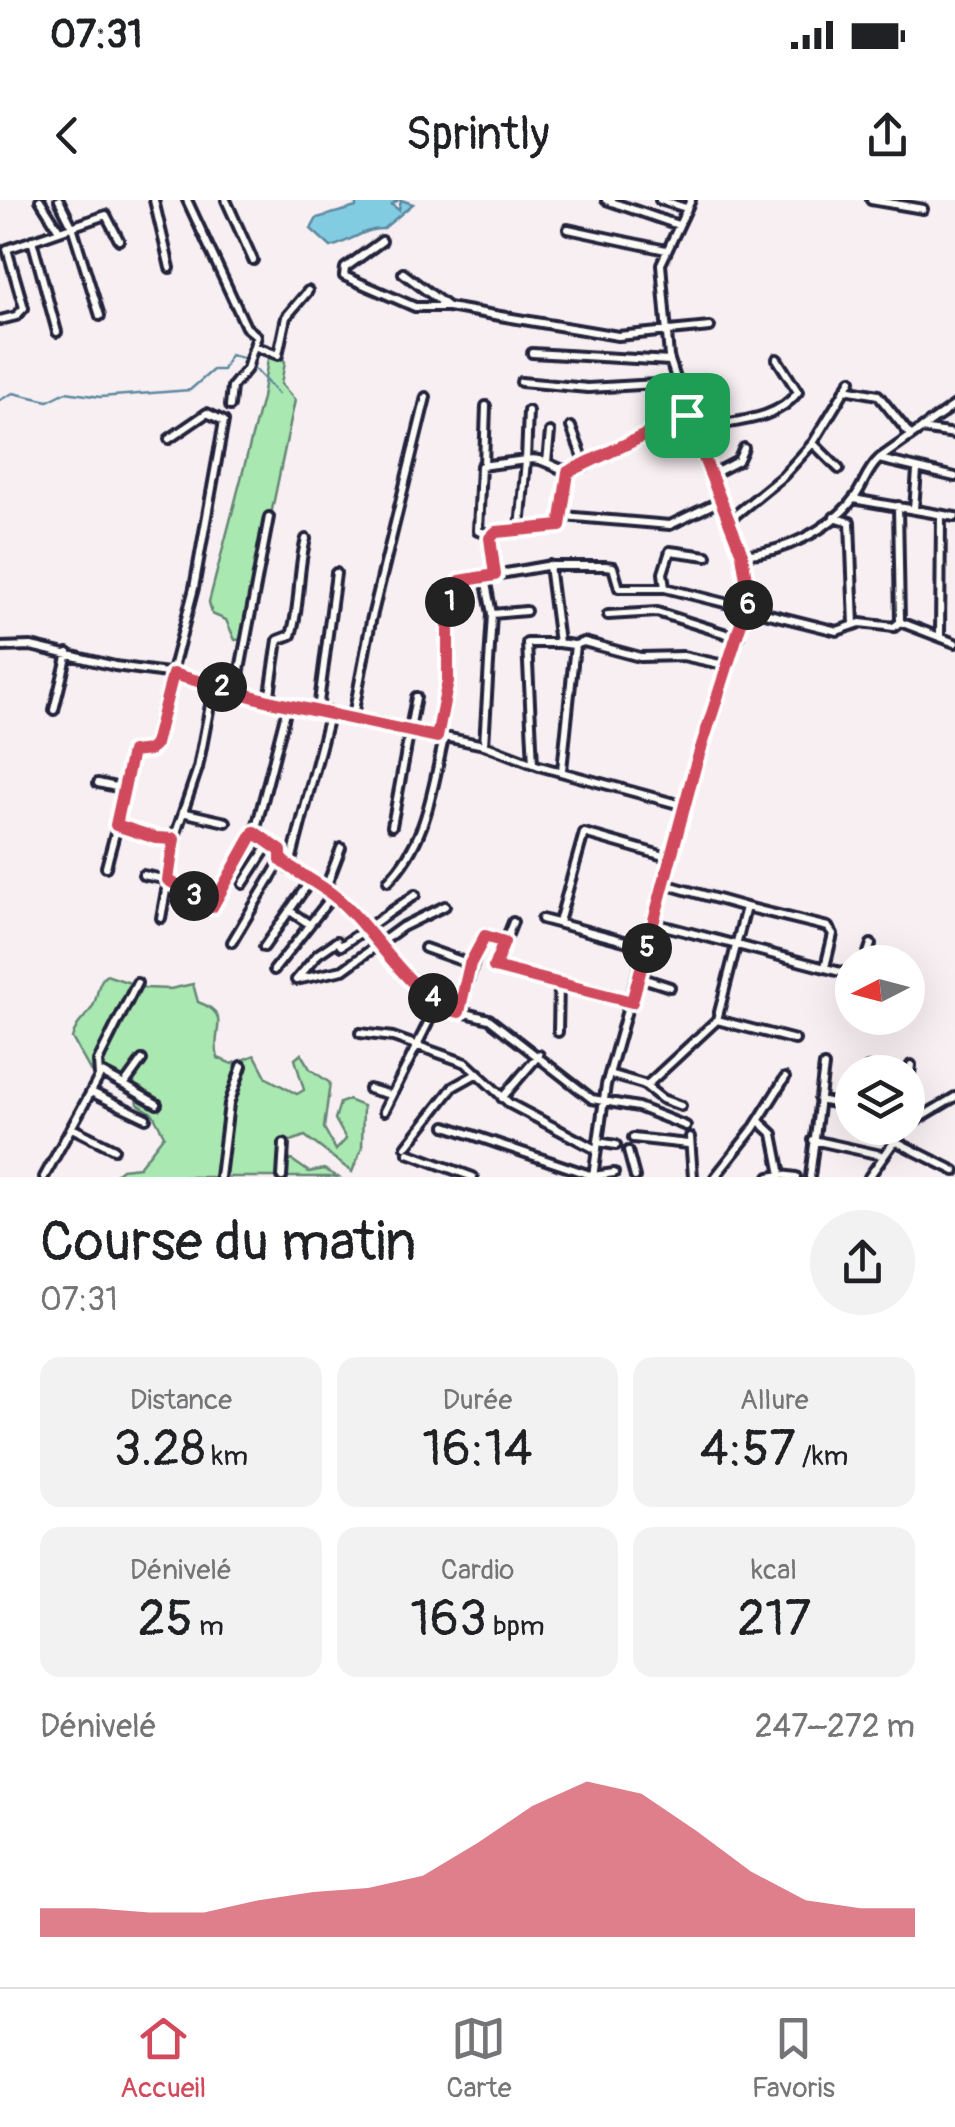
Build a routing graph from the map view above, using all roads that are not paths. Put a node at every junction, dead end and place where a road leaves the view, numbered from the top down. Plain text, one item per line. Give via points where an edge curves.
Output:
1 (40, 200) edge
2 (59, 200) edge
3 (154, 200) edge
4 (187, 200) edge
5 (226, 200) edge
6 (606, 200) edge
7 (660, 200) edge
8 (872, 200) edge
9 (689, 204) edge
10 (923, 209) dead end
11 (678, 225) junction
12 (72, 226) junction
13 (568, 229) dead end
14 (59, 230) junction
15 (32, 240) junction
16 (119, 240) dead end
17 (382, 241) dead end
18 (666, 250) junction
19 (253, 260) dead end
20 (170, 268) dead end
21 (404, 273) dead end
22 (308, 290) dead end
23 (448, 307) junction
24 (100, 316) dead end
25 (0, 320) edge
26 (710, 327) dead end
27 (666, 330) junction
28 (56, 332) dead end
29 (254, 346) junction
30 (532, 353) dead end
31 (777, 359) dead end
32 (670, 361) junction
33 (851, 380) dead end
34 (521, 382) dead end
35 (674, 382) junction
36 (845, 389) junction
37 (426, 397) dead end
38 (955, 405) edge
39 (230, 406) dead end
40 (486, 406) dead end
41 (528, 411) dead end
42 (687, 415) junction
43 (571, 427) dead end
44 (921, 429) junction
45 (692, 430) junction
46 (550, 432) dead end
47 (955, 434) edge
48 (910, 436) junction
49 (169, 439) dead end
50 (813, 443) junction
51 (610, 445) dead end
52 (744, 448) dead end
53 (619, 450) junction
54 (879, 459) junction
55 (526, 460) junction
56 (547, 462) junction
57 (484, 465) junction
58 (586, 466) junction
59 (839, 470) dead end
60 (917, 470) junction
61 (568, 472) junction
62 (709, 476) junction
63 (955, 477) edge
64 (853, 499) junction
65 (720, 501) junction
66 (898, 506) junction
67 (914, 510) junction
68 (940, 514) junction
69 (562, 516) junction
70 (269, 517) dead end
71 (834, 517) junction
72 (955, 517) edge
73 (728, 520) junction
74 (520, 529) junction
75 (493, 536) junction
76 (306, 540) dead end
77 (742, 554) junction
78 (707, 556) dead end
79 (549, 566) junction
80 (336, 572) dead end
81 (495, 575) junction
82 (485, 578) junction
83 (665, 588) junction
84 (748, 607) junction
85 (526, 611) dead end
86 (492, 614) junction
87 (608, 615) dead end
88 (900, 622) junction
89 (854, 625) junction
90 (940, 635) junction
91 (739, 638) junction
92 (559, 643) junction
93 (955, 643) edge
94 (575, 645) junction
95 (0, 647) edge
96 (68, 653) junction
97 (729, 666) junction
98 (173, 674) junction
99 (214, 684) junction
100 (236, 690) junction
101 (416, 698) dead end
102 (269, 701) junction
103 (288, 704) junction
104 (54, 710) dead end
105 (318, 711) junction
106 (330, 712) junction
107 (353, 716) junction
108 (411, 731) junction
109 (440, 737) junction
110 (484, 745) junction
111 (533, 764) junction
112 (562, 770) junction
113 (98, 782) dead end
114 (125, 789) junction
115 (685, 806) junction
116 (186, 813) junction
117 (226, 822) dead end
118 (117, 826) junction
119 (392, 826) dead end
120 (254, 832) junction
121 (174, 839) junction
122 (269, 844) junction
123 (341, 848) dead end
124 (671, 858) junction
125 (281, 860) junction
126 (106, 867) dead end
127 (290, 869) junction
128 (143, 875) dead end
129 (168, 880) junction
130 (310, 881) junction
131 (388, 881) dead end
132 (244, 884) dead end
133 (664, 884) junction
134 (325, 890) junction
135 (333, 895) junction
136 (415, 895) dead end
137 (445, 906) dead end
138 (746, 907) junction
139 (290, 911) junction
140 (161, 918) dead end
141 (542, 919) dead end
142 (513, 922) dead end
143 (559, 922) junction
144 (309, 924) junction
145 (653, 924) junction
146 (364, 927) junction
147 (232, 942) dead end
148 (504, 942) junction
149 (264, 946) dead end
150 (736, 946) junction
151 (379, 947) junction
152 (647, 947) junction
153 (425, 948) dead end
154 (470, 964) junction
155 (825, 967) junction
156 (274, 970) dead end
157 (835, 970) edge
158 (639, 976) junction
159 (137, 983) dead end
160 (559, 983) junction
161 (670, 987) dead end
162 (438, 1002) junction
163 (632, 1002) junction
164 (459, 1012) junction
165 (717, 1020) junction
166 (558, 1032) dead end
167 (360, 1033) dead end
168 (795, 1040) dead end
169 (416, 1048) junction
170 (539, 1055) junction
171 (142, 1060) dead end
172 (242, 1066) dead end
173 (824, 1066) dead end
174 (100, 1072) junction
175 (478, 1073) junction
176 (609, 1074) junction
177 (785, 1078) dead end
178 (124, 1085) junction
179 (646, 1086) junction
180 (369, 1089) dead end
181 (91, 1092) junction
182 (390, 1096) junction
183 (955, 1097) edge
184 (502, 1098) junction
185 (819, 1100) junction
186 (604, 1102) junction
187 (835, 1103) edge
188 (156, 1104) dead end
189 (680, 1106) dead end
190 (925, 1110) edge
191 (384, 1111) dead end
192 (146, 1118) dead end
193 (758, 1121) junction
194 (446, 1126) dead end
195 (686, 1126) dead end
196 (72, 1128) junction
197 (633, 1138) dead end
198 (813, 1140) junction
199 (284, 1144) dead end
200 (616, 1145) dead end
201 (889, 1145) edge
202 (903, 1145) edge
203 (598, 1146) junction
204 (114, 1149) dead end
205 (628, 1151) dead end
206 (881, 1155) junction
207 (955, 1170) edge
208 (614, 1173) dead end
209 (781, 1175) edge
210 (593, 1176) edge
211 (44, 1177) edge
212 (220, 1177) edge
213 (282, 1177) edge
214 (473, 1177) edge
215 (636, 1177) edge
216 (693, 1177) edge
217 (716, 1177) edge
218 (769, 1177) edge
219 (796, 1177) edge
220 (810, 1177) edge
221 (869, 1177) edge

1 - 14 street
2 - 12 street
3 - 20 street
4 - 29 street via 246,327 257,336
5 - 19 street
6 - 11 street
7 - 9 street
8 - 10 street
9 - 11 street
11 - 18 street
12 - 14 street
12 - 16 street via 106,215
12 - 24 street
13 - 18 street
14 - 15 street
15 - 25 street via 6,251 24,308
15 - 28 street
17 - 23 street via 345,268 344,276 415,307
18 - 27 street
21 - 23 street
22 - 29 street via 286,317 278,354
23 - 27 street via 618,336
26 - 27 street
27 - 32 street
29 - 39 street via 232,387
30 - 32 street
31 - 45 street via 798,392 788,406
32 - 35 street
33 - 36 street
34 - 35 street via 588,388
35 - 42 street
36 - 48 street via 878,395
36 - 50 street
37 - 107 street
38 - 44 street
40 - 57 street
41 - 55 street
42 - 45 street
42 - 53 street
43 - 58 street
44 - 47 street
44 - 48 street
45 - 62 street
46 - 56 street
48 - 54 street
49 - 98 street via 207,413 224,421
50 - 59 street
50 - 73 street
51 - 53 street
52 - 62 street via 738,461
53 - 58 street
54 - 60 street
54 - 64 street
55 - 56 street
55 - 57 street
55 - 74 street
56 - 61 street
57 - 75 street via 478,531
58 - 61 street
60 - 63 street
60 - 67 street
61 - 69 street
62 - 65 street
64 - 66 street
64 - 71 street
65 - 69 street via 670,525
65 - 73 street
66 - 67 street
66 - 88 street
67 - 68 street
68 - 72 street
68 - 90 street
69 - 74 street via 560,526
70 - 100 street
71 - 77 street via 774,551
71 - 89 street via 850,522
73 - 77 street
74 - 75 street
75 - 81 street via 488,545
76 - 102 street via 294,623 291,634 278,640
77 - 84 street
78 - 83 street via 670,551
79 - 81 street
79 - 83 street via 613,567 625,592
79 - 92 street
80 - 105 street
81 - 82 street
82 - 86 street
82 - 109 street via 460,581 451,595
83 - 84 street
84 - 89 street via 837,630
84 - 91 street
85 - 86 street
86 - 110 street
87 - 91 street via 658,612
88 - 89 street
88 - 90 street
90 - 93 street
91 - 97 street
92 - 94 street
92 - 111 street via 527,643
94 - 97 street
94 - 112 street
95 - 96 street
96 - 98 street
96 - 104 street
97 - 115 street
98 - 99 street
98 - 114 street via 155,744 132,752
99 - 100 street
99 - 116 street
100 - 102 street
101 - 108 street
102 - 103 street
103 - 105 street
103 - 120 street
105 - 106 street
106 - 107 street
106 - 127 street
107 - 108 street
108 - 109 street
108 - 119 street
109 - 110 street
109 - 131 street via 426,820 414,851
110 - 111 street
111 - 112 street
112 - 115 street
113 - 114 street
114 - 118 street
115 - 124 street
116 - 117 street
116 - 121 street
118 - 121 street
118 - 126 street
120 - 122 street
120 - 129 street via 212,907
121 - 129 street
122 - 125 street via 281,851
122 - 132 street
123 - 134 street
124 - 133 street
124 - 143 street via 584,833
125 - 127 street
125 - 147 street
127 - 130 street
128 - 129 street
129 - 140 street
130 - 134 street
130 - 139 street
133 - 138 street
133 - 145 street
134 - 135 street
135 - 144 street
135 - 146 street
136 - 146 street
137 - 151 street
138 - 150 street
138 - 155 street via 828,926 833,934
139 - 144 street
139 - 149 street
141 - 143 street
142 - 148 street
143 - 152 street
144 - 156 street
145 - 150 street
145 - 152 street
146 - 151 street
146 - 151 street via 318,954 296,980 342,970
148 - 154 street via 485,936
148 - 160 street via 494,967
150 - 155 street
150 - 165 street
151 - 162 street
152 - 158 street
153 - 154 street
154 - 164 street
155 - 157 street
158 - 161 street
158 - 163 street
159 - 174 street via 98,1061
160 - 163 street
160 - 166 street
162 - 164 street
162 - 169 street
163 - 176 street
164 - 170 street via 487,1018
165 - 168 street
165 - 179 street
167 - 169 street
169 - 175 street via 457,1059
169 - 182 street
170 - 184 street
170 - 186 street
171 - 178 street
172 - 212 street via 229,1104
173 - 185 street
174 - 178 street
174 - 181 street
175 - 184 street
175 - 214 street via 454,1087 407,1150
176 - 179 street
176 - 186 street
177 - 193 street
178 - 188 street
179 - 189 street
180 - 182 street
181 - 192 street
181 - 196 street
182 - 191 street
183 - 190 street
184 - 203 street
185 - 187 street
185 - 198 street
186 - 195 street
186 - 203 street
193 - 209 street via 773,1134
193 - 217 street
194 - 210 street
196 - 204 street
196 - 211 street
197 - 216 street via 689,1140
198 - 206 street
198 - 220 street
199 - 213 street
200 - 203 street
201 - 206 street
202 - 207 street
203 - 210 street
205 - 215 street
206 - 221 street
208 - 210 street
209 - 218 street
209 - 219 street

